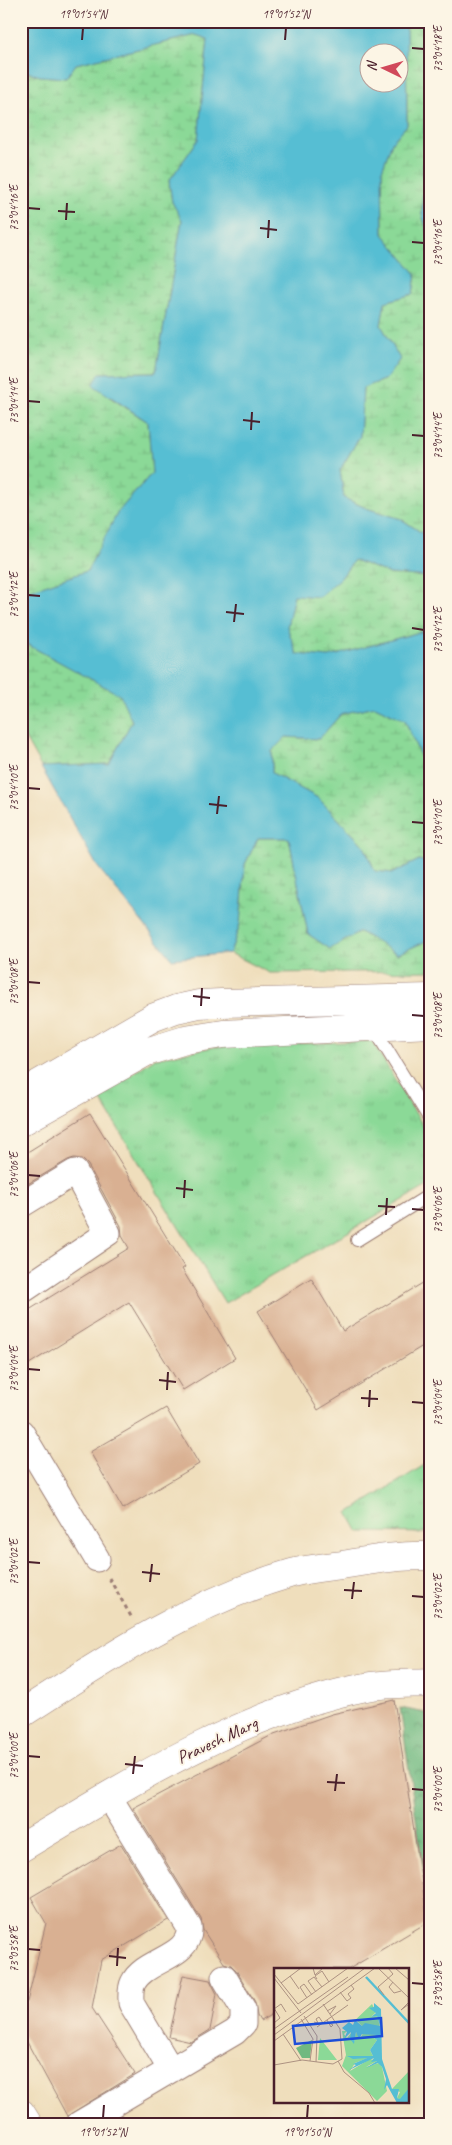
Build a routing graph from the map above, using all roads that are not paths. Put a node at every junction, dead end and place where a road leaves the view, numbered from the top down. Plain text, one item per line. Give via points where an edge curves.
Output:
1 (431, 998) edge
2 (368, 1013) junction
3 (431, 1024) edge
4 (21, 1094) edge
5 (431, 1121) edge
6 (21, 1122) edge
7 (431, 1194) edge
8 (21, 1205) edge
9 (357, 1240) dead end
10 (21, 1283) edge
11 (21, 1432) edge
12 (431, 1556) edge
13 (97, 1558) road end
14 (431, 1683) edge
15 (21, 1714) edge
16 (108, 1795) junction
17 (21, 1848) edge
18 (224, 1977) dead end
19 (171, 2070) junction
20 (21, 2113) edge
21 (28, 2124) edge
22 (79, 2124) edge

1 - 2 street
2 - 3 street
2 - 4 street via 206,1004 176,1009 131,1029
2 - 5 lane
2 - 6 street via 167,1044 146,1052
7 - 9 lane
8 - 10 street via 75,1172 108,1233 25,1289
11 - 13 street
12 - 15 street via 402,1555 294,1573 242,1589 143,1638
14 - 16 street, Pravesh Marg via 368,1687 286,1708 196,1748
16 - 17 street, Pravesh Marg
16 - 19 street via 189,1927 190,1936 186,1944 139,1975 131,1992 130,2003
18 - 19 street via 243,2009 242,2024 235,2032
19 - 22 street
20 - 21 street

